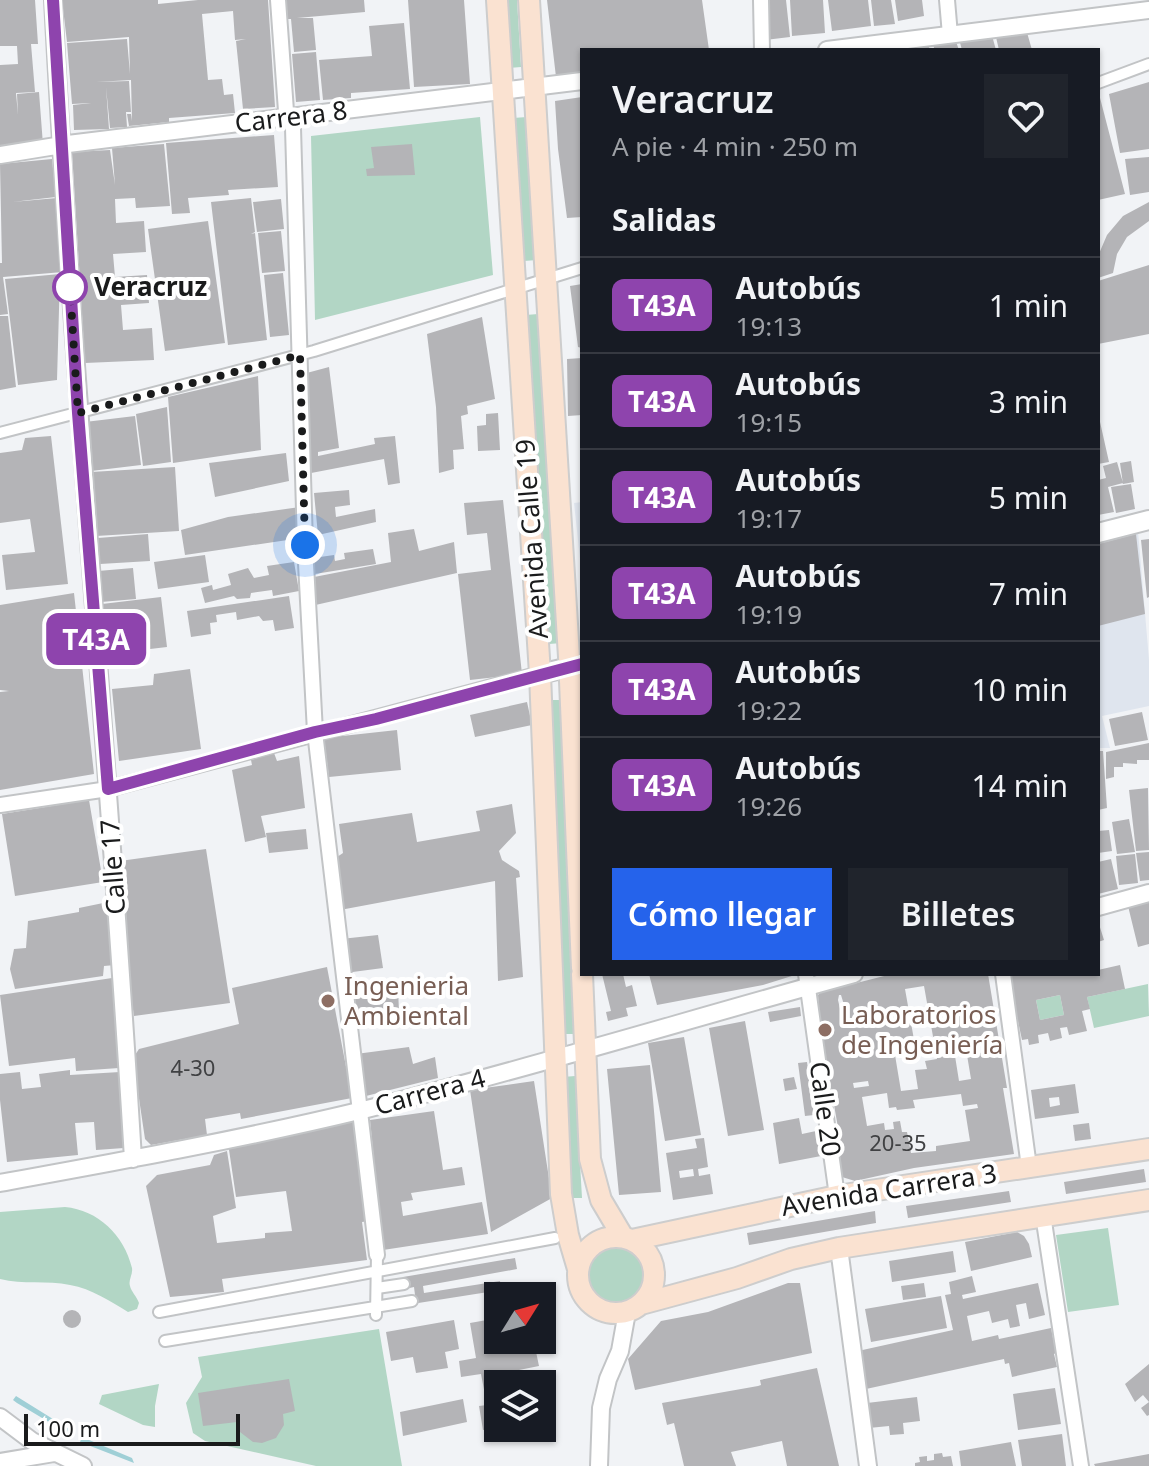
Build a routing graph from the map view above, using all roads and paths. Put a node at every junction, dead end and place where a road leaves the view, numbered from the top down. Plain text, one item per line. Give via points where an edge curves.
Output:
1 (53, 0) edge
2 (278, 0) edge
3 (497, 0) edge
4 (529, 0) edge
5 (761, 0) edge
6 (947, 0) edge
7 (1149, 10) edge
8 (950, 35) junction
9 (762, 48) edge
10 (843, 48) edge
11 (1149, 64) edge
12 (580, 81) edge
13 (1100, 82) edge
14 (534, 87) junction
15 (502, 91) junction
16 (291, 117) junction
17 (62, 147) junction
18 (0, 155) edge
19 (580, 269) edge
20 (546, 280) junction
21 (516, 289) junction
22 (300, 355) junction
23 (78, 413) junction
24 (0, 433) edge
25 (1149, 520) edge
26 (1100, 532) edge
27 (576, 665) edge
28 (540, 674) junction
29 (315, 732) junction
30 (108, 789) junction
31 (0, 805) edge
32 (580, 867) edge
33 (1149, 893) edge
34 (1100, 906) edge
35 (582, 976) edge
36 (838, 976) edge
37 (1003, 976) edge
38 (807, 980) edge
39 (586, 1049) junction
40 (556, 1058) junction
41 (360, 1110) junction
42 (1149, 1149) edge
43 (133, 1159) junction
44 (1029, 1167) junction
45 (0, 1183) edge
46 (837, 1196) junction
47 (1149, 1200) edge
48 (1043, 1215) junction
49 (555, 1238) dead end
50 (627, 1239) junction
51 (839, 1248) junction
52 (377, 1263) junction
53 (578, 1269) junction
54 (404, 1284) dead end
55 (377, 1288) junction
56 (412, 1301) dead end
57 (634, 1308) junction
58 (376, 1311) junction
59 (159, 1312) dead end
60 (165, 1341) dead end
61 (0, 1417) edge
62 (54, 1453) junction
63 (0, 1462) edge
64 (83, 1466) edge
65 (599, 1466) edge
66 (868, 1466) edge
67 (1081, 1466) edge

1 - 17 street, Calle 17
2 - 16 street via 286,111
3 - 15 main road, Avenida Calle 19
4 - 14 main road, Avenida Calle 19
5 - 9 street
6 - 8 street
7 - 8 street
8 - 10 street
11 - 13 street
12 - 14 street, Carrera 8
14 - 15 street, Carrera 8
14 - 20 main road, Avenida Calle 19
15 - 16 street, Carrera 8
15 - 21 main road, Avenida Calle 19
16 - 17 street, Carrera 8
16 - 22 street
17 - 18 street, Carrera 8
17 - 23 street, Calle 17
19 - 20 street
20 - 21 street
20 - 27 main road, Avenida Calle 19
21 - 22 street
21 - 28 main road, Avenida Calle 19
22 - 23 street
22 - 29 street
23 - 24 street
23 - 30 street, Calle 17
25 - 26 main road
27 - 28 main road
27 - 32 main road, Avenida Calle 19
28 - 29 street
28 - 40 main road, Avenida Calle 19
29 - 30 street
29 - 41 street
30 - 31 street
30 - 43 street, Calle 17
33 - 34 street
35 - 39 main road
36 - 38 street, Carrera 4
37 - 44 street
38 - 39 street, Carrera 4
38 - 46 street, Calle 20
39 - 40 street, Carrera 4
39 - 50 main road via 592,1174 601,1200
40 - 41 street, Carrera 4
40 - 53 main road, Avenida Calle 19 via 561,1194
41 - 43 street, Carrera 4
41 - 52 street
42 - 44 main road, Avenida Carrera 3
43 - 45 street, Carrera 4
44 - 46 main road, Avenida Carrera 3
46 - 50 main road, Avenida Carrera 3
47 - 48 main road, Avenida Carrera 3
48 - 51 main road, Avenida Carrera 3
48 - 67 street
49 - 52 street
50 - 53 main road via 595,1243
50 - 57 main road via 647,1253 654,1270 652,1288
51 - 57 main road, Avenida Carrera 3
51 - 66 street
52 - 55 street
52 - 59 street
53 - 57 main road via 589,1303 610,1313
54 - 55 street
55 - 58 street
56 - 58 street
57 - 65 street via 601,1408
58 - 60 street
61 - 62 street
62 - 63 street
62 - 64 street

